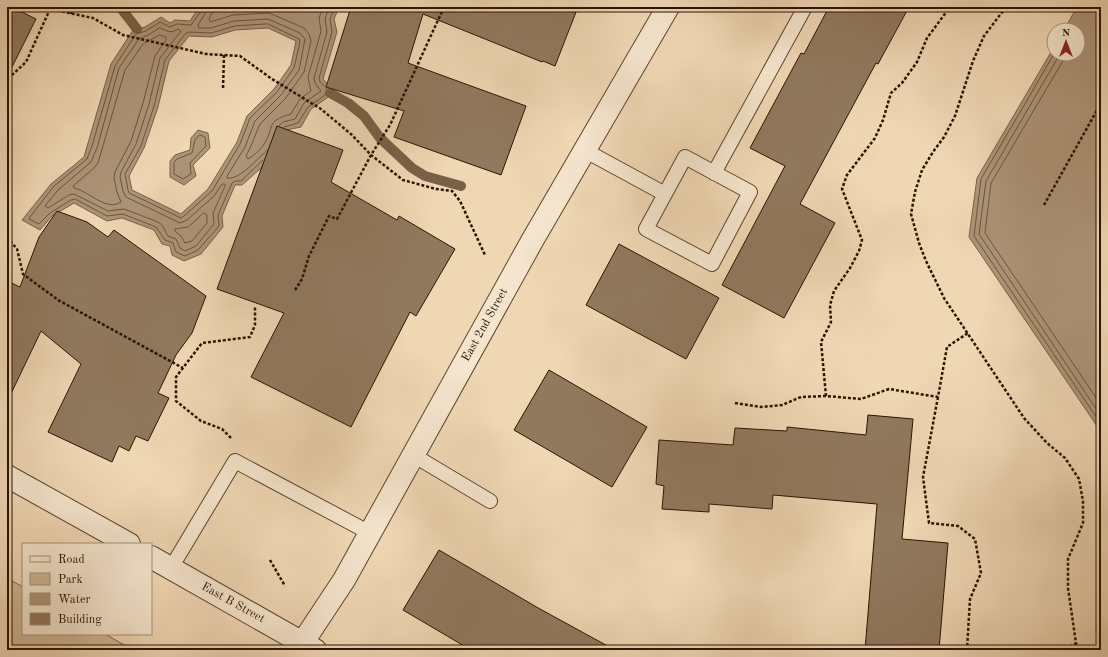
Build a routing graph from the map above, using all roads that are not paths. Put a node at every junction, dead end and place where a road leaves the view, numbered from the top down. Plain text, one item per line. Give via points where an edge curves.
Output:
1 (668, 7) edge
2 (805, 7) edge
3 (584, 150) junction
4 (714, 173) junction
5 (665, 194) junction
6 (413, 455) junction
7 (7, 476) edge
8 (490, 501) dead end
9 (370, 533) junction
10 (126, 543) edge
11 (152, 558) edge
12 (171, 568) junction
13 (309, 646) edge

1 - 3 street, East 2nd Street
2 - 4 lane
3 - 5 lane
3 - 6 street, East 2nd Street
4 - 5 lane via 685,157
4 - 5 lane via 750,192 712,264 646,229
6 - 8 lane
6 - 9 street, East 2nd Street
7 - 10 street
9 - 12 lane via 235,461
9 - 13 street, East 2nd Street
11 - 12 street, East B Street
12 - 13 street, East B Street

